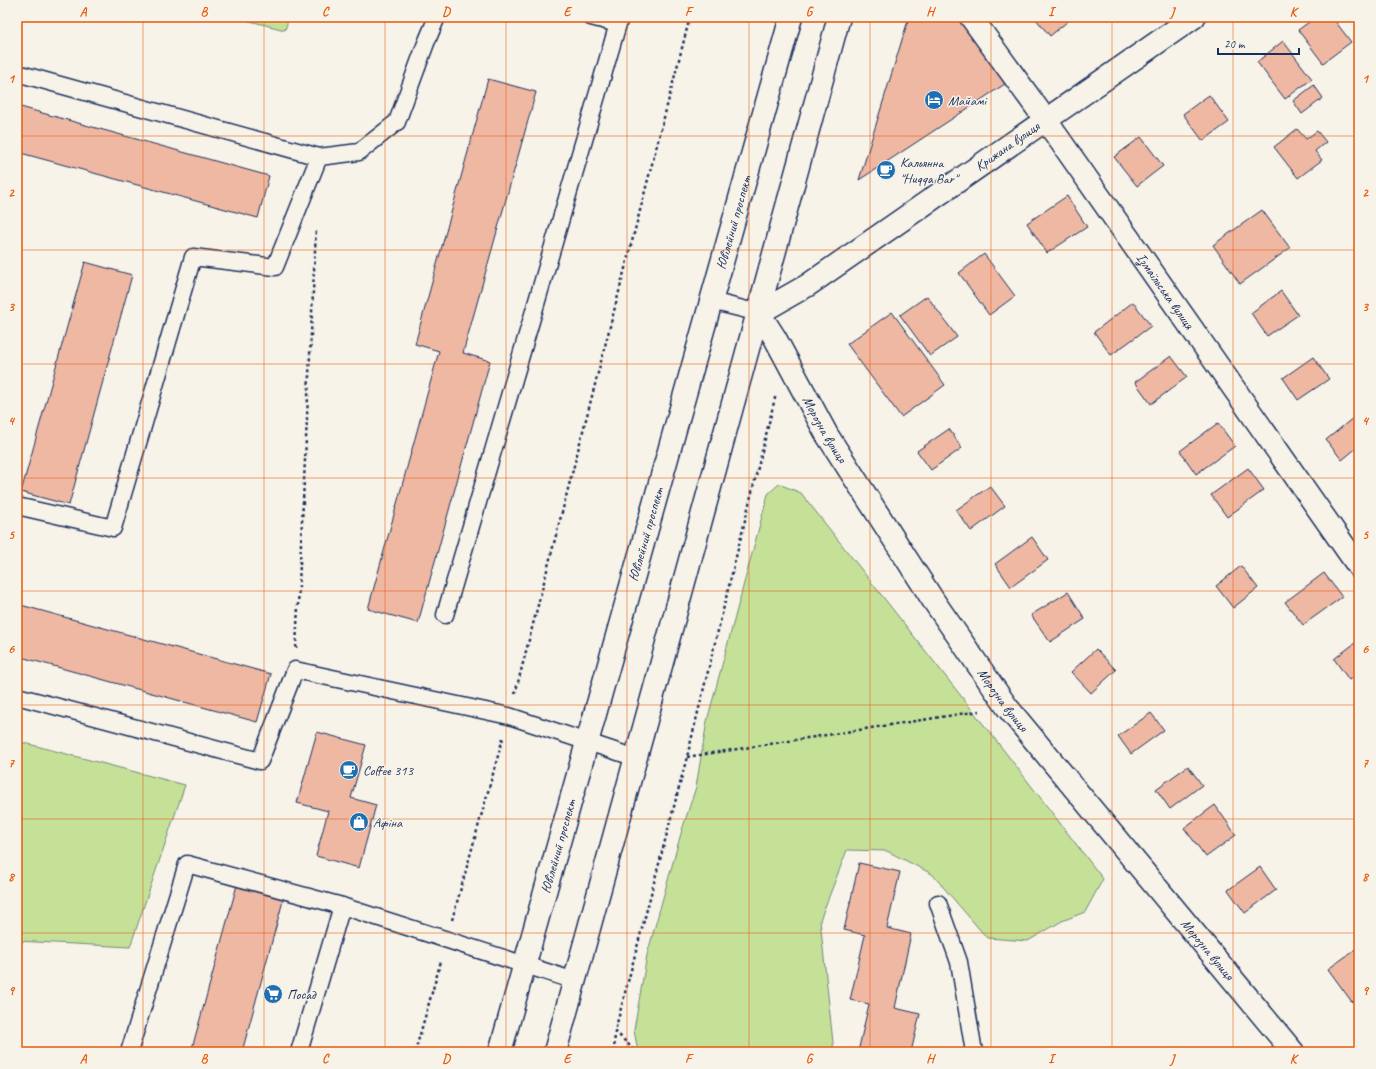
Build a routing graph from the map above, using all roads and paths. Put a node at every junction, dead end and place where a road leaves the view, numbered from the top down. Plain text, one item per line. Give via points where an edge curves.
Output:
1 (437, 17) edge
2 (591, 17) edge
3 (690, 17) edge
4 (791, 17) edge
5 (839, 17) edge
6 (971, 17) edge
7 (1194, 17) edge
8 (619, 21) edge
9 (17, 73) edge
10 (1046, 119) junction
11 (319, 157) junction
12 (316, 229) dead end
13 (711, 301) junction
14 (759, 313) junction
15 (785, 359) junction
16 (17, 506) edge
17 (1359, 567) edge
18 (445, 615) dead end
19 (295, 670) junction
20 (17, 696) edge
21 (1007, 707) junction
22 (509, 716) junction
23 (587, 742) junction
24 (687, 757) junction
25 (636, 758) junction
26 (938, 903) dead end
27 (342, 906) junction
28 (446, 941) junction
29 (524, 965) junction
30 (575, 981) junction
31 (615, 1031) junction
32 (129, 1052) edge
33 (299, 1052) edge
34 (415, 1052) edge
35 (500, 1052) edge
36 (555, 1052) edge
37 (614, 1052) edge
38 (636, 1052) edge
39 (974, 1052) edge
40 (1293, 1052) edge

1 - 11 lane via 397,122 359,152
2 - 8 lane
3 - 22 path
4 - 13 main road, Ювілейний проспект
5 - 14 main road
6 - 10 main road, Ізмаїльська вулиця
7 - 10 main road, Крижана вулиця
8 - 18 lane
9 - 11 lane
10 - 14 main road, Крижана вулиця via 808,285
10 - 17 main road, Ізмаїльська вулиця
11 - 16 lane via 275,267 193,257 113,528
12 - 19 path
13 - 14 lane
13 - 23 main road, Ювілейний проспект
14 - 15 main road, Морозна вулиця
14 - 25 main road
15 - 21 main road, Морозна вулиця via 827,435 933,600
15 - 24 path
19 - 20 lane via 260,760
19 - 22 lane
21 - 24 path
21 - 40 main road, Морозна вулиця
22 - 23 lane
22 - 28 path
23 - 25 lane
23 - 29 main road, Ювілейний проспект
24 - 31 path
25 - 30 main road
26 - 39 lane via 960,962
27 - 28 lane
27 - 32 lane via 187,864
27 - 33 lane
28 - 29 lane
28 - 34 path
29 - 30 lane
29 - 35 main road, Ювілейний проспект
30 - 36 main road
31 - 37 path
31 - 38 path

